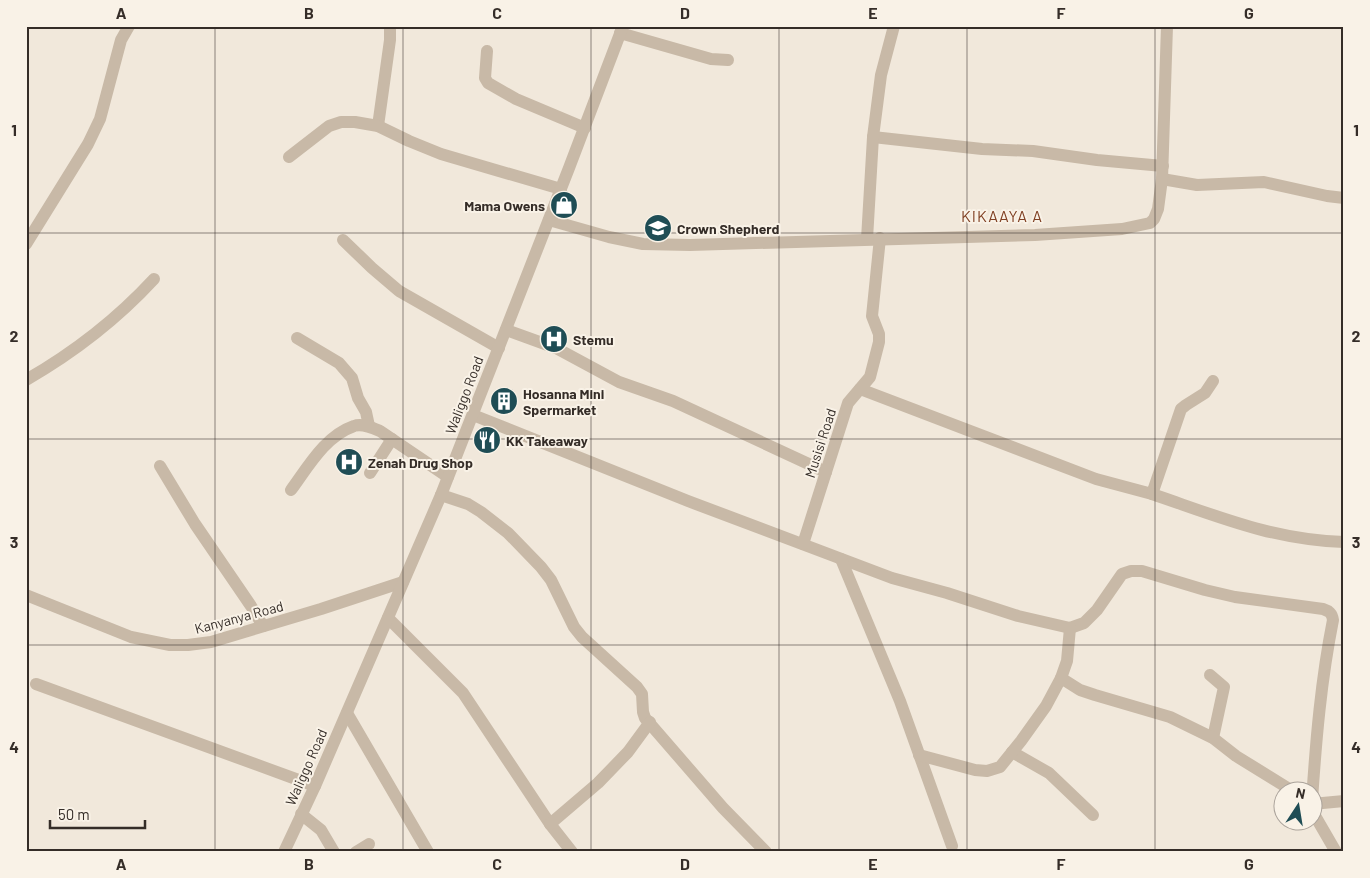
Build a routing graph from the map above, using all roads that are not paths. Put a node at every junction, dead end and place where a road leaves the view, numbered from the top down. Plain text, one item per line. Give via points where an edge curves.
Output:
1 (390, 26) edge
2 (894, 26) edge
3 (1167, 26) edge
4 (127, 27) edge
5 (622, 30) edge
6 (486, 51) dead end
7 (728, 60) dead end
8 (378, 126) junction
9 (584, 128) junction
10 (873, 137) junction
11 (289, 157) dead end
12 (1163, 172) junction
13 (561, 189) junction
14 (1344, 198) edge
15 (549, 220) junction
16 (874, 239) junction
17 (343, 240) dead end
18 (26, 244) edge
19 (154, 279) dead end
20 (506, 330) junction
21 (297, 338) dead end
22 (499, 348) junction
23 (26, 380) edge
24 (1213, 381) dead end
25 (860, 389) junction
26 (473, 415) junction
27 (369, 426) junction
28 (392, 439) junction
29 (160, 466) dead end
30 (826, 472) junction
31 (370, 473) dead end
32 (448, 477) junction
33 (291, 490) dead end
34 (1152, 494) junction
35 (441, 495) junction
36 (1344, 542) edge
37 (803, 544) junction
38 (841, 558) junction
39 (403, 582) junction
40 (26, 595) edge
41 (388, 618) junction
42 (263, 626) junction
43 (1070, 628) junction
44 (1210, 675) dead end
45 (1061, 678) junction
46 (36, 684) dead end
47 (347, 713) junction
48 (650, 722) junction
49 (1213, 738) junction
50 (1012, 752) junction
51 (919, 755) junction
52 (1275, 780) edge
53 (1314, 780) edge
54 (315, 786) junction
55 (1344, 802) edge
56 (1322, 803) edge
57 (301, 814) junction
58 (1093, 815) dead end
59 (550, 824) junction
60 (1322, 828) edge
61 (369, 844) dead end
62 (952, 846) dead end
63 (284, 852) edge
64 (334, 852) edge
65 (356, 852) edge
66 (428, 852) edge
67 (572, 852) edge
68 (766, 852) edge
69 (1336, 852) edge

1 - 8 street
2 - 10 street, Musisi Road via 881,75
3 - 12 street
4 - 18 street via 100,120
5 - 7 street via 711,59
5 - 9 street, Waliggo Road
6 - 9 street via 485,78 488,83 516,99
8 - 11 street via 341,122 330,126
8 - 13 street via 441,154
9 - 13 street, Waliggo Road
10 - 12 street via 1032,151
10 - 16 street, Musisi Road
12 - 14 street via 1197,185 1264,182
12 - 16 street via 1158,209 1150,223 1035,235
13 - 15 street, Waliggo Road
15 - 16 street via 643,244
15 - 20 street, Waliggo Road
16 - 25 street, Musisi Road via 872,316 879,342 870,378
17 - 22 street via 399,291
19 - 23 street via 99,329
20 - 22 street, Waliggo Road
20 - 30 street via 556,348 619,382 673,401
21 - 27 street via 339,363 352,378
22 - 26 street, Waliggo Road
24 - 34 street via 1205,393 1181,409
25 - 30 street, Musisi Road via 848,403
25 - 34 street via 1096,479
26 - 32 street, Waliggo Road
26 - 37 street via 688,502
27 - 28 street
27 - 33 street via 355,425 333,438
28 - 31 street
28 - 32 street
29 - 42 street
30 - 37 street, Musisi Road
32 - 35 street, Waliggo Road
34 - 36 street via 1247,527 1279,535
35 - 39 street, Waliggo Road
35 - 48 street via 482,512 542,567 574,627 640,690 643,712
37 - 38 street
38 - 43 street via 892,578 1018,616
38 - 51 street
39 - 41 street, Waliggo Road
39 - 42 street, Kanyanya Road
40 - 42 street, Kanyanya Road via 131,637 170,646 211,642
41 - 47 street, Waliggo Road
41 - 59 street via 463,693
43 - 45 street via 1067,660
43 - 53 street via 1084,623 1098,610 1122,574 1131,571 1142,571 1235,597 1329,611 1333,620 1321,686
44 - 49 street via 1224,687
45 - 49 street via 1080,690 1170,717
45 - 50 street via 1046,706
46 - 54 street
47 - 54 street, Waliggo Road
47 - 66 street
48 - 59 street via 628,752 598,783
48 - 68 street via 723,808
49 - 52 street
50 - 51 street via 1000,767 987,771
50 - 58 street via 1049,773
51 - 62 street
54 - 57 street, Waliggo Road
55 - 56 street
57 - 63 street, Waliggo Road
57 - 64 street via 321,830
59 - 67 street
60 - 69 street
61 - 65 street

